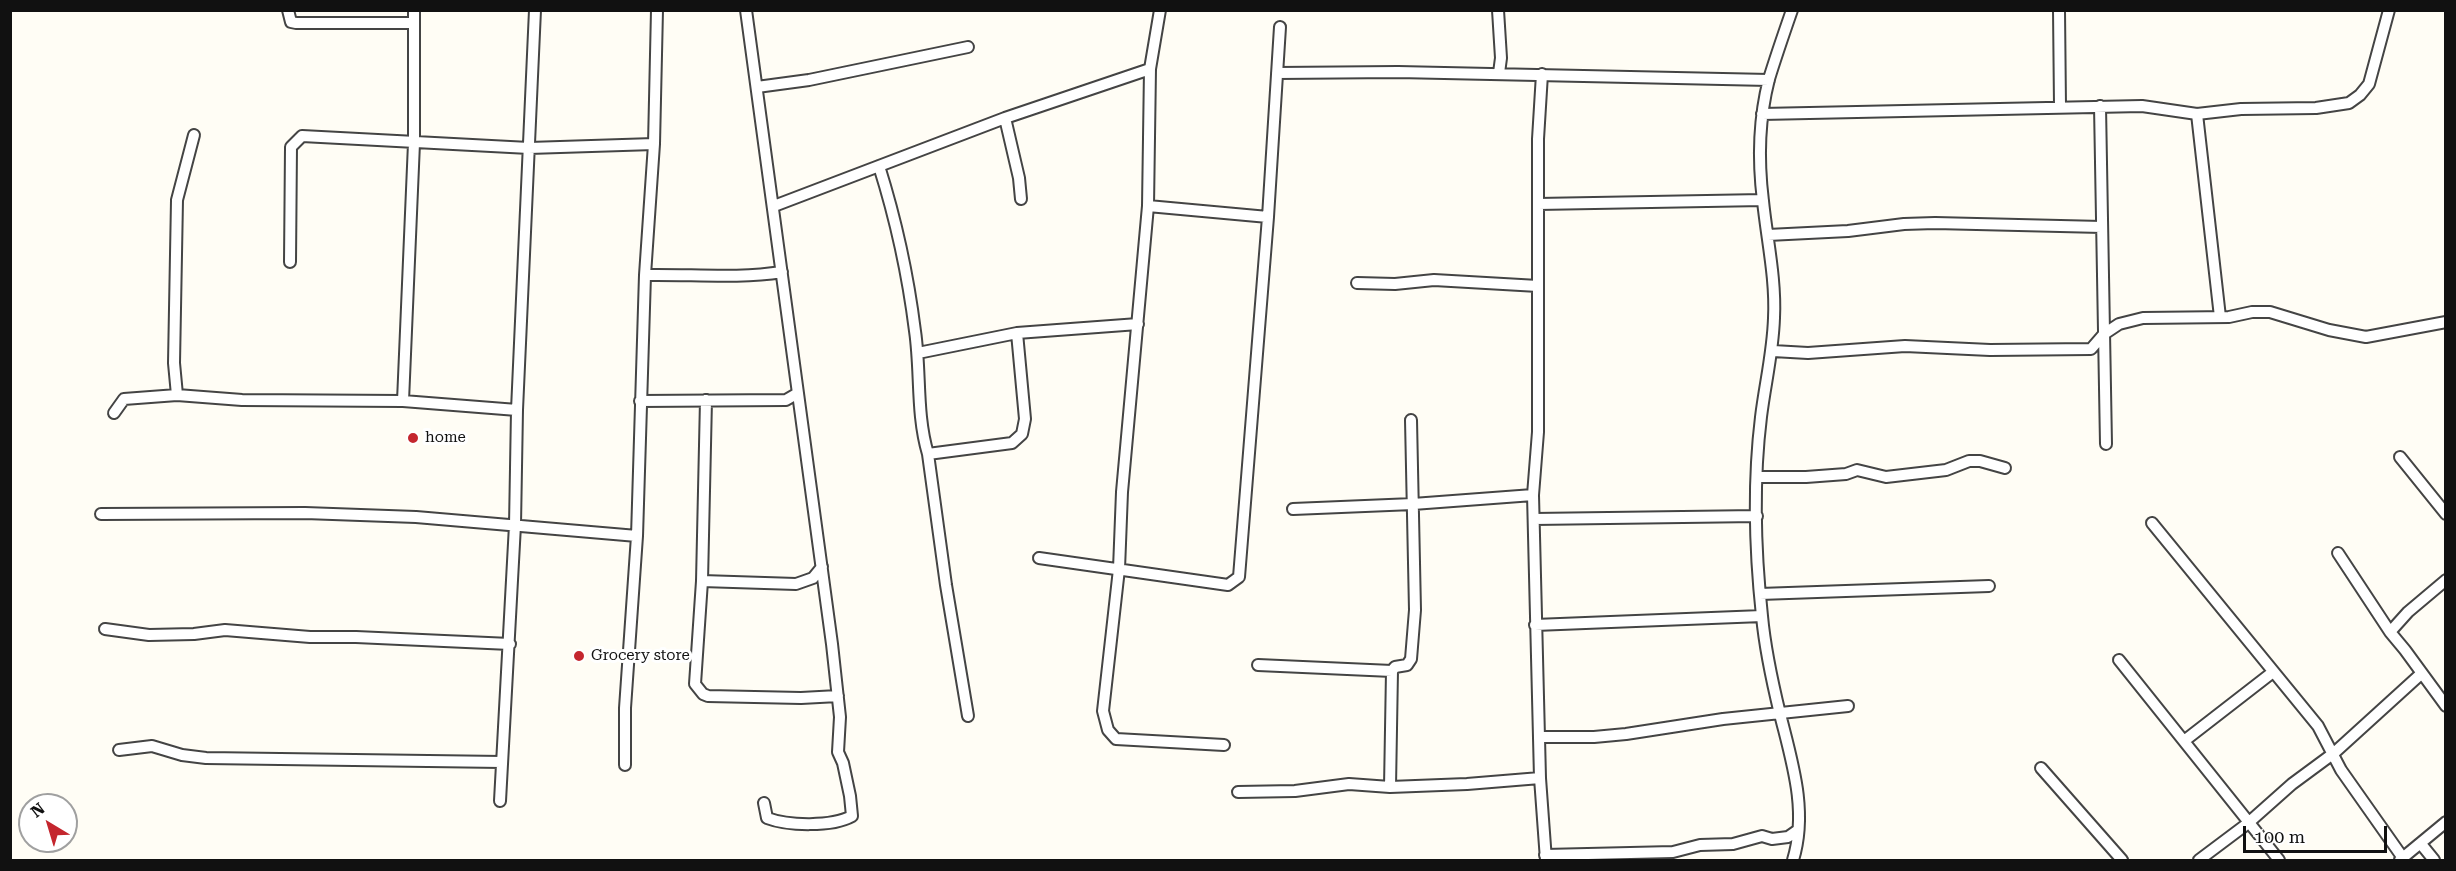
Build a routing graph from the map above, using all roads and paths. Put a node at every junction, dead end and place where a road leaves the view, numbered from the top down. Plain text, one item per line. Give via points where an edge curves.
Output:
1 (288, 10) edge
2 (414, 10) edge
3 (534, 10) edge
4 (657, 10) edge
5 (746, 10) edge
6 (1160, 10) edge
7 (1498, 10) edge
8 (1792, 10) edge
9 (2059, 10) edge
10 (2389, 10) edge
11 (413, 23) junction
12 (1280, 27) dead end
13 (968, 47) dead end
14 (1150, 69) junction
15 (1277, 74) junction
16 (1499, 74) junction
17 (1542, 74) junction
18 (1769, 80) junction
19 (757, 87) junction
20 (2060, 106) junction
21 (2100, 106) junction
22 (1762, 114) junction
23 (2198, 114) junction
24 (1005, 118) junction
25 (194, 135) dead end
26 (414, 143) junction
27 (654, 144) junction
28 (529, 148) junction
29 (879, 166) junction
30 (1021, 199) dead end
31 (1763, 200) junction
32 (1538, 204) junction
33 (774, 206) junction
34 (1148, 206) junction
35 (1268, 217) junction
36 (2102, 227) junction
37 (1768, 235) junction
38 (290, 262) dead end
39 (782, 272) junction
40 (645, 275) junction
41 (1357, 283) dead end
42 (1538, 286) junction
43 (2220, 317) junction
44 (2445, 322) edge
45 (1138, 324) junction
46 (1017, 333) junction
47 (2104, 334) junction
48 (1773, 351) junction
49 (918, 353) junction
50 (798, 393) junction
51 (177, 395) junction
52 (705, 400) junction
53 (403, 401) junction
54 (640, 401) junction
55 (517, 410) junction
56 (114, 413) dead end
57 (1411, 420) dead end
58 (2106, 444) dead end
59 (928, 454) junction
60 (2400, 457) dead end
61 (2005, 468) dead end
62 (1758, 477) junction
63 (1533, 495) junction
64 (1413, 504) junction
65 (1293, 509) dead end
66 (100, 514) dead end
67 (2445, 514) edge
68 (1757, 516) junction
69 (1534, 519) junction
70 (2152, 522) dead end
71 (515, 525) junction
72 (637, 536) junction
73 (2338, 553) dead end
74 (1040, 558) dead end
75 (822, 567) junction
76 (1119, 568) junction
77 (2445, 580) edge
78 (702, 581) junction
79 (1989, 586) dead end
80 (1760, 594) junction
81 (1762, 616) junction
82 (1535, 625) junction
83 (105, 629) dead end
84 (2390, 632) junction
85 (510, 644) junction
86 (2119, 660) dead end
87 (1258, 665) dead end
88 (1392, 672) junction
89 (2273, 672) junction
90 (2422, 673) junction
91 (838, 696) junction
92 (1848, 706) dead end
93 (2445, 706) edge
94 (1780, 714) junction
95 (968, 716) dead end
96 (1539, 736) junction
97 (2184, 741) junction
98 (1224, 746) dead end
99 (118, 750) dead end
100 (2334, 753) junction
101 (502, 762) junction
102 (625, 765) dead end
103 (2041, 768) dead end
104 (1540, 778) junction
105 (1390, 787) junction
106 (1238, 792) dead end
107 (500, 801) dead end
108 (764, 803) dead end
109 (2445, 822) edge
110 (2247, 824) junction
111 (1798, 830) junction
112 (2421, 844) junction
113 (1546, 858) edge
114 (2402, 859) edge
115 (1793, 861) edge
116 (2122, 861) edge
117 (2199, 861) edge
118 (2279, 861) edge
119 (2434, 861) edge

1 - 11 street via 291,22 296,23
2 - 11 street
3 - 28 street
4 - 27 street
5 - 19 street
6 - 14 street
7 - 16 street
8 - 18 street
9 - 20 street
10 - 23 street via 2369,84 2349,103
11 - 26 street
12 - 15 street
13 - 19 street
14 - 24 street
14 - 34 street
15 - 16 street
15 - 35 street
16 - 17 street
17 - 18 street
17 - 32 street
18 - 22 street
19 - 33 street
20 - 21 street
20 - 22 street
21 - 23 street via 2142,106
21 - 36 street
22 - 31 street
23 - 43 street
24 - 29 street
24 - 30 street via 1020,178
25 - 51 street via 177,200
26 - 28 street
26 - 38 street via 308,136 296,140 291,147
26 - 53 street
27 - 28 street
27 - 40 street
28 - 55 street
29 - 33 street
29 - 49 street via 902,249
31 - 32 street
31 - 37 street
32 - 42 street
33 - 39 street
34 - 35 street
34 - 45 street
35 - 76 street via 1239,577 1228,585
36 - 37 street via 1935,223
36 - 47 street
37 - 48 street
39 - 40 street via 751,276
39 - 50 street
40 - 54 street
41 - 42 street via 1434,280
42 - 63 street via 1538,432
43 - 44 street via 2270,312 2366,337
43 - 47 street via 2143,318 2119,324
45 - 46 street
45 - 76 street
46 - 49 street
46 - 59 street via 1025,419 1022,434 1012,443
47 - 48 street via 2091,349 1905,346 1808,353
47 - 58 street
48 - 62 street via 1761,417
49 - 59 street via 922,434
50 - 52 street via 786,400
50 - 75 street
51 - 53 street via 242,400
51 - 56 street via 124,399
52 - 54 street
52 - 78 street
53 - 55 street
54 - 72 street
55 - 71 street
57 - 64 street
59 - 95 street
60 - 67 street
61 - 62 street via 1980,460 1946,470 1886,477 1857,470 1806,477
62 - 68 street
63 - 64 street
63 - 69 street
64 - 65 street
64 - 88 street via 1415,610 1411,659
66 - 71 street via 305,513
68 - 69 street
68 - 80 street
69 - 82 street
70 - 89 street
71 - 72 street
71 - 85 street
72 - 102 street
73 - 84 street
74 - 76 street
75 - 78 street via 813,579 796,584
75 - 91 street
76 - 98 street via 1103,711 1108,730 1116,739
77 - 84 street
78 - 91 street via 694,684 703,694
79 - 80 street
80 - 81 street
81 - 82 street
81 - 94 street
82 - 96 street
83 - 85 street via 149,635 225,630
84 - 90 street
85 - 101 street
86 - 97 street
87 - 88 street
88 - 105 street
89 - 97 street
89 - 100 street via 2318,726
90 - 93 street
90 - 100 street
91 - 108 street via 838,752 852,816 808,824 778,822 767,818
92 - 94 street
94 - 96 street via 1594,737
94 - 111 street via 1800,803
96 - 104 street
97 - 110 street
99 - 101 street via 152,746 206,758
100 - 110 street
100 - 114 street via 2341,770
101 - 107 street
103 - 116 street
104 - 105 street
104 - 113 street
105 - 106 street via 1349,784 1295,791
109 - 112 street
110 - 117 street
110 - 118 street
111 - 113 street via 1788,837 1762,836 1673,852
111 - 115 street
112 - 114 street
112 - 119 street

